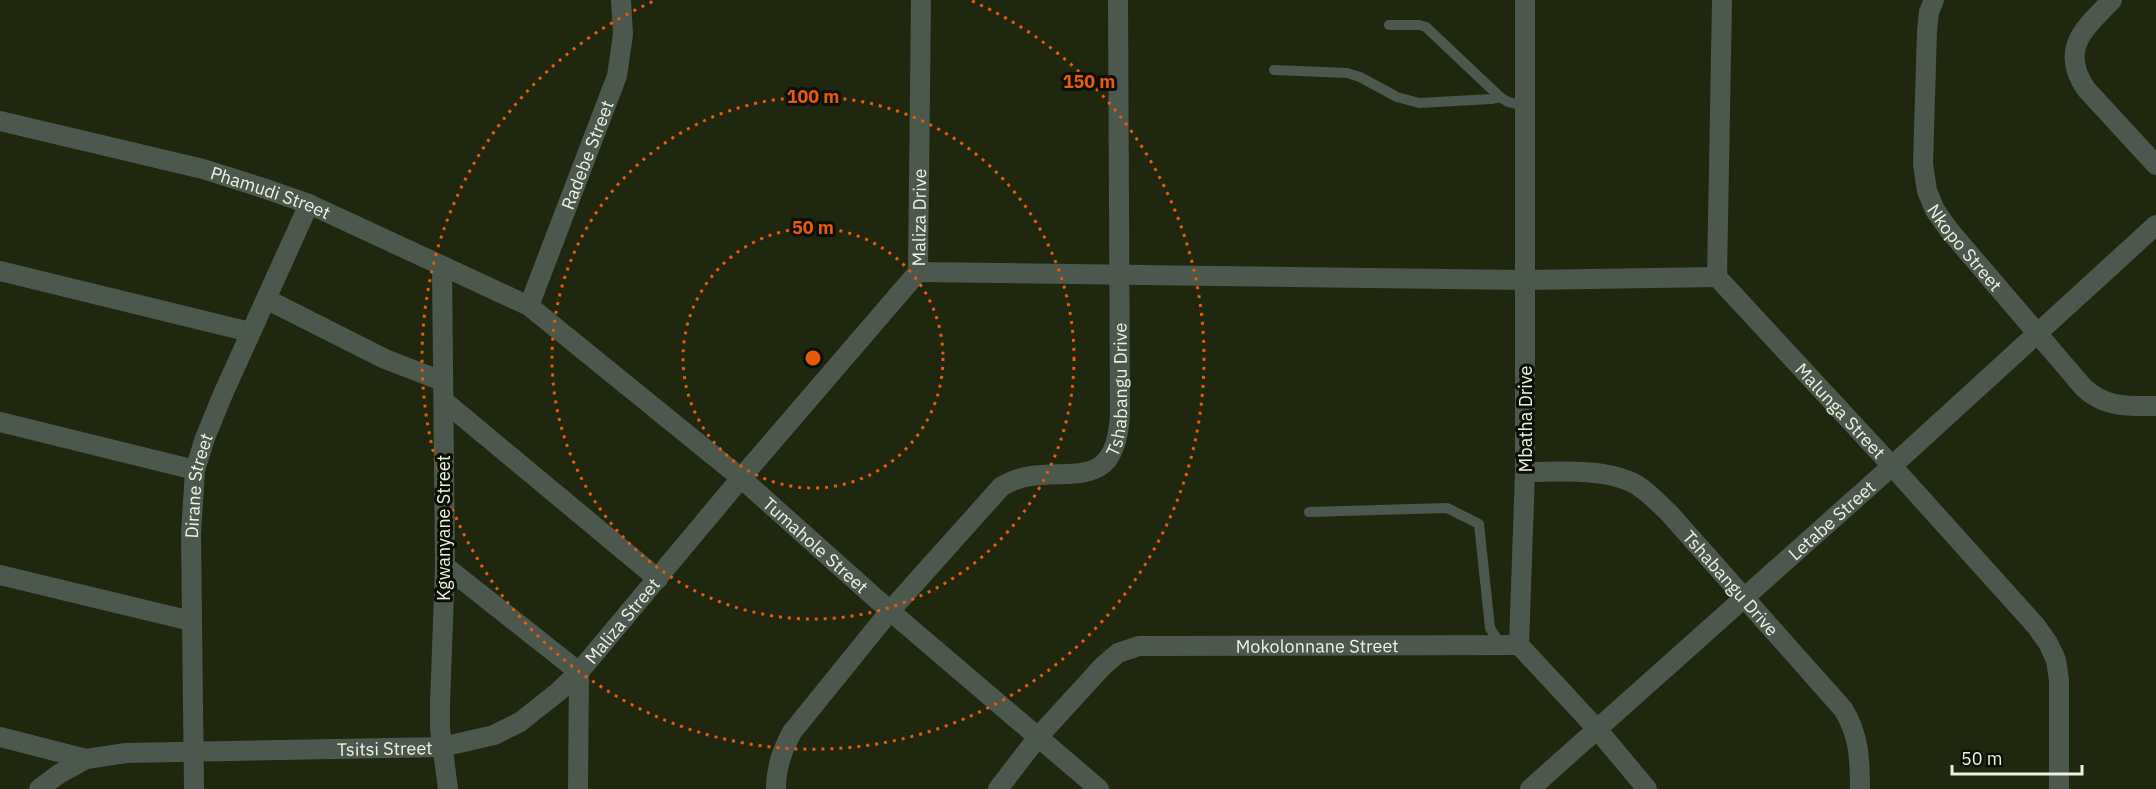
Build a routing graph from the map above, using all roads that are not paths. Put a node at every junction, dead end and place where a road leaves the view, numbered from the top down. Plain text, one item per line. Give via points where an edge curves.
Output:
1 (621, 0) edge
2 (921, 0) edge
3 (1118, 0) edge
4 (1525, 0) edge
5 (1722, 0) edge
6 (1934, 0) edge
7 (2112, 0) edge
8 (1389, 24) dead end
9 (1274, 70) dead end
10 (1500, 97) junction
11 (1526, 106) junction
12 (0, 121) edge
13 (2156, 165) edge
14 (309, 204) junction
15 (2156, 225) edge
16 (442, 266) junction
17 (0, 271) edge
18 (918, 272) junction
19 (1119, 274) junction
20 (1716, 277) junction
21 (1526, 280) junction
22 (266, 299) junction
23 (528, 306) junction
24 (250, 332) junction
25 (2038, 333) junction
26 (442, 381) junction
27 (444, 401) junction
28 (2156, 406) edge
29 (0, 422) edge
30 (1892, 466) junction
31 (195, 470) junction
32 (1525, 472) junction
33 (741, 478) junction
34 (1309, 512) dead end
35 (445, 566) junction
36 (0, 575) edge
37 (658, 579) junction
38 (1744, 597) junction
39 (890, 611) junction
40 (191, 621) junction
41 (1510, 645) junction
42 (579, 672) junction
43 (1597, 729) junction
44 (0, 737) edge
45 (1038, 738) junction
46 (442, 747) junction
47 (193, 751) junction
48 (86, 759) junction
49 (39, 789) edge
50 (194, 789) edge
51 (448, 789) edge
52 (578, 789) edge
53 (776, 789) edge
54 (998, 789) edge
55 (1100, 789) edge
56 (1530, 789) edge
57 (1647, 789) edge
58 (1860, 789) edge
59 (2059, 789) edge

1 - 23 street, Radebe Street via 623,34 617,76
2 - 18 street, Maliza Drive
3 - 19 street, Tshabangu Drive
4 - 11 street, Mbatha Drive
5 - 20 street
6 - 25 street, Nkopo Street via 1927,31 1923,164 1927,191 1948,230
7 - 13 street via 2084,29 2074,47 2073,62 2086,89
8 - 10 lane via 1426,27
9 - 10 lane via 1347,74 1419,103
10 - 11 lane
11 - 21 street, Mbatha Drive
12 - 14 street, Phamudi Street via 203,169
14 - 16 street, Phamudi Street
14 - 22 street, Dirane Street
15 - 25 street, Letabe Street
16 - 23 street, Phamudi Street
16 - 26 street, Kgwanyane Street
17 - 24 street
18 - 19 street
18 - 33 street, Maliza Drive
19 - 21 street
19 - 39 street, Tshabangu Drive via 1119,426 1113,452 1090,472 1031,475 1001,487
20 - 21 street
20 - 30 street, Malunga Street
21 - 32 street, Mbatha Drive
22 - 24 street, Dirane Street
22 - 26 street via 385,359
23 - 33 street, Tumahole Street
24 - 31 street, Dirane Street
25 - 28 street, Nkopo Street via 2097,399 2130,406
25 - 30 street, Letabe Street
26 - 27 street, Kgwanyane Street
27 - 35 street, Kgwanyane Street
27 - 37 street
29 - 31 street
30 - 38 street, Letabe Street
30 - 59 street, Malunga Street via 2048,643 2059,680
31 - 40 street, Dirane Street
32 - 38 street, Tshabangu Drive via 1587,473 1630,481 1669,513
32 - 41 street, Mbatha Drive
33 - 37 street, Maliza Street
33 - 39 street, Tumahole Street
34 - 41 lane via 1447,508 1479,524 1490,628
35 - 42 street
35 - 46 street, Kgwanyane Street via 440,674
36 - 40 street
37 - 42 street, Maliza Street
38 - 43 street, Letabe Street
38 - 58 street, Tshabangu Drive via 1852,723 1860,758
39 - 45 street, Tumahole Street
39 - 53 street, Tshabangu Drive via 792,732 777,767
40 - 47 street, Dirane Street
41 - 43 street
41 - 45 street, Mokolonnane Street via 1139,646 1118,652
42 - 46 street, Tsitsi Street via 520,722 494,735
42 - 52 street, Maliza Street
43 - 56 street, Letabe Street
43 - 57 street
44 - 48 street, Tsitsi Street
45 - 54 street
45 - 55 street, Tumahole Street
46 - 47 street, Tsitsi Street
46 - 51 street, Kgwanyane Street
47 - 48 street, Tsitsi Street via 126,753
47 - 50 street, Dirane Street
48 - 49 street

